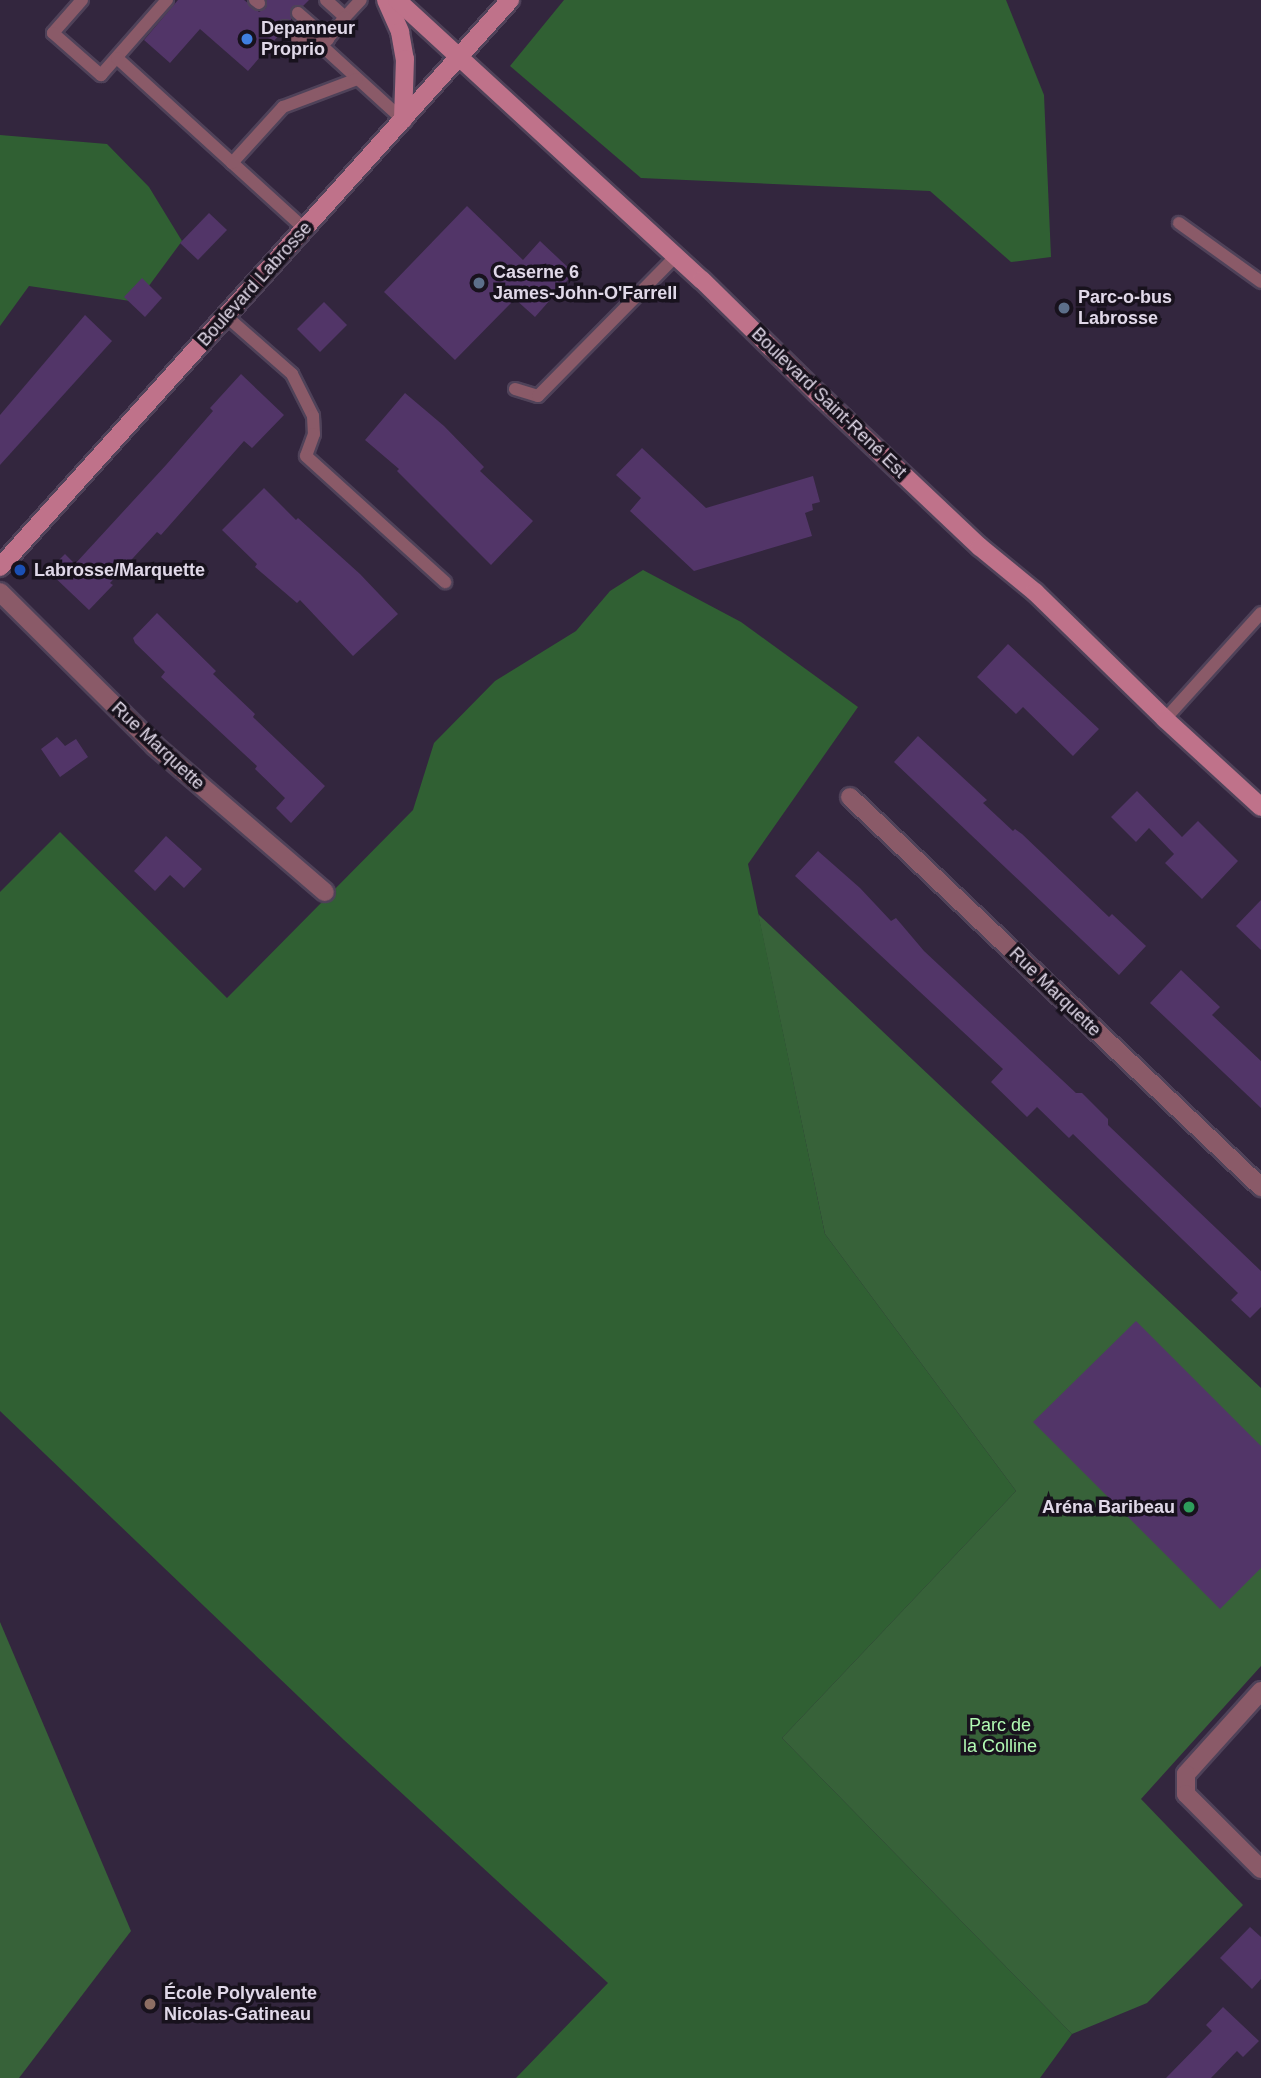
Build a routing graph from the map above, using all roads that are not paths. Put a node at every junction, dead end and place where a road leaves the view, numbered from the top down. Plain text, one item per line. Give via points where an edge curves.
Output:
1 (82, 0) edge
2 (167, 0) edge
3 (326, 0) edge
4 (361, 0) edge
5 (386, 0) edge
6 (397, 0) edge
7 (510, 0) edge
8 (298, 13) dead end
9 (345, 17) junction
10 (285, 27) dead end
11 (325, 42) junction
12 (117, 58) junction
13 (459, 58) junction
14 (357, 79) junction
15 (403, 120) junction
16 (232, 163) junction
17 (1179, 223) dead end
18 (305, 229) junction
19 (674, 258) junction
20 (1261, 282) edge
21 (226, 316) junction
22 (515, 389) dead end
23 (0, 568) edge
24 (444, 582) dead end
25 (0, 592) edge
26 (1261, 613) edge
27 (1164, 719) junction
28 (850, 797) dead end
29 (1261, 807) edge
30 (325, 892) dead end
31 (1261, 1187) edge
32 (1261, 1691) edge
33 (1261, 1869) edge

1 - 12 lane via 53,33 101,75
2 - 12 lane
3 - 9 lane
4 - 9 lane
5 - 15 street via 400,32 405,60
6 - 13 street, Boulevard Saint-René Est
7 - 13 street, Boulevard Labrosse
8 - 11 lane
9 - 11 lane
10 - 11 lane via 296,37
11 - 14 lane
12 - 16 lane
13 - 15 street, Boulevard Labrosse
13 - 19 street, Boulevard Saint-René Est
14 - 15 lane
14 - 16 lane via 283,107
15 - 18 street, Boulevard Labrosse
16 - 18 lane
17 - 20 lane
18 - 21 street, Boulevard Labrosse
19 - 22 lane via 538,396
19 - 27 street, Boulevard Saint-René Est via 980,547 1035,592
21 - 23 street, Boulevard Labrosse
21 - 24 lane via 292,374 313,416 314,434 306,456
25 - 30 street, Rue Marquette via 155,746
26 - 27 lane
27 - 29 street, Boulevard Saint-René Est
28 - 31 street, Rue Marquette
32 - 33 street via 1186,1774 1186,1794

